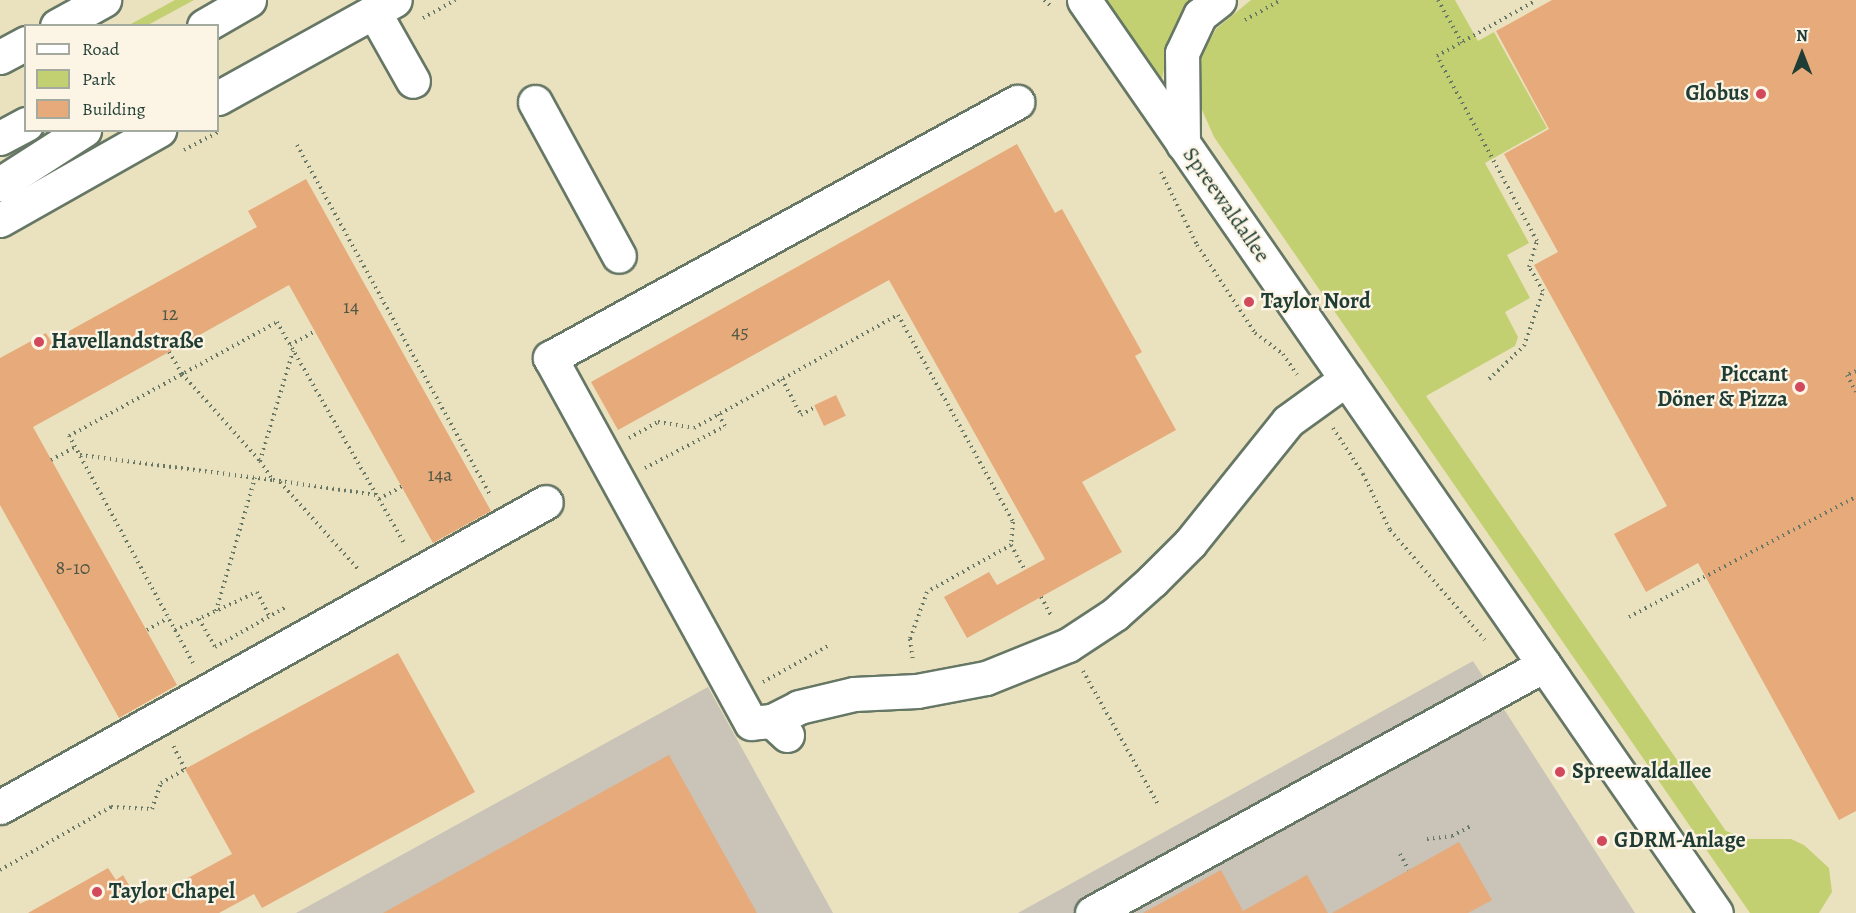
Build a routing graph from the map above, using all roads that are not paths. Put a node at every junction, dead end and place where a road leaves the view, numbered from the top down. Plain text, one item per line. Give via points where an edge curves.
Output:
1 (104, 0) edge
2 (249, 0) edge
3 (1084, 0) edge
4 (1219, 0) edge
5 (384, 6) edge
6 (61, 24) edge
7 (207, 24) edge
8 (24, 44) edge
9 (0, 57) edge
10 (413, 81) dead end
11 (219, 97) edge
12 (535, 102) dead end
13 (1017, 102) dead end
14 (24, 125) edge
15 (81, 132) edge
16 (155, 132) edge
17 (0, 138) edge
18 (1183, 144) junction
19 (0, 183) edge
20 (0, 220) edge
21 (619, 256) dead end
22 (1346, 379) junction
23 (546, 502) dead end
24 (1544, 666) junction
25 (0, 807) edge
26 (1092, 913) edge
27 (1716, 913) edge

1 - 6 main road
2 - 7 main road
3 - 18 main road, Spreewaldallee
4 - 18 main road via 1200,15 1182,53
5 - 10 main road
5 - 11 main road
8 - 9 main road
12 - 21 main road
13 - 22 main road via 550,358 751,723 779,728 799,707 855,694 917,691 986,678 1068,645 1115,614 1152,581 1190,543 1288,421
14 - 17 main road
15 - 19 main road
16 - 20 main road
18 - 22 main road, Spreewaldallee
22 - 24 main road, Spreewaldallee
23 - 25 main road
24 - 26 main road
24 - 27 main road, Spreewaldallee

